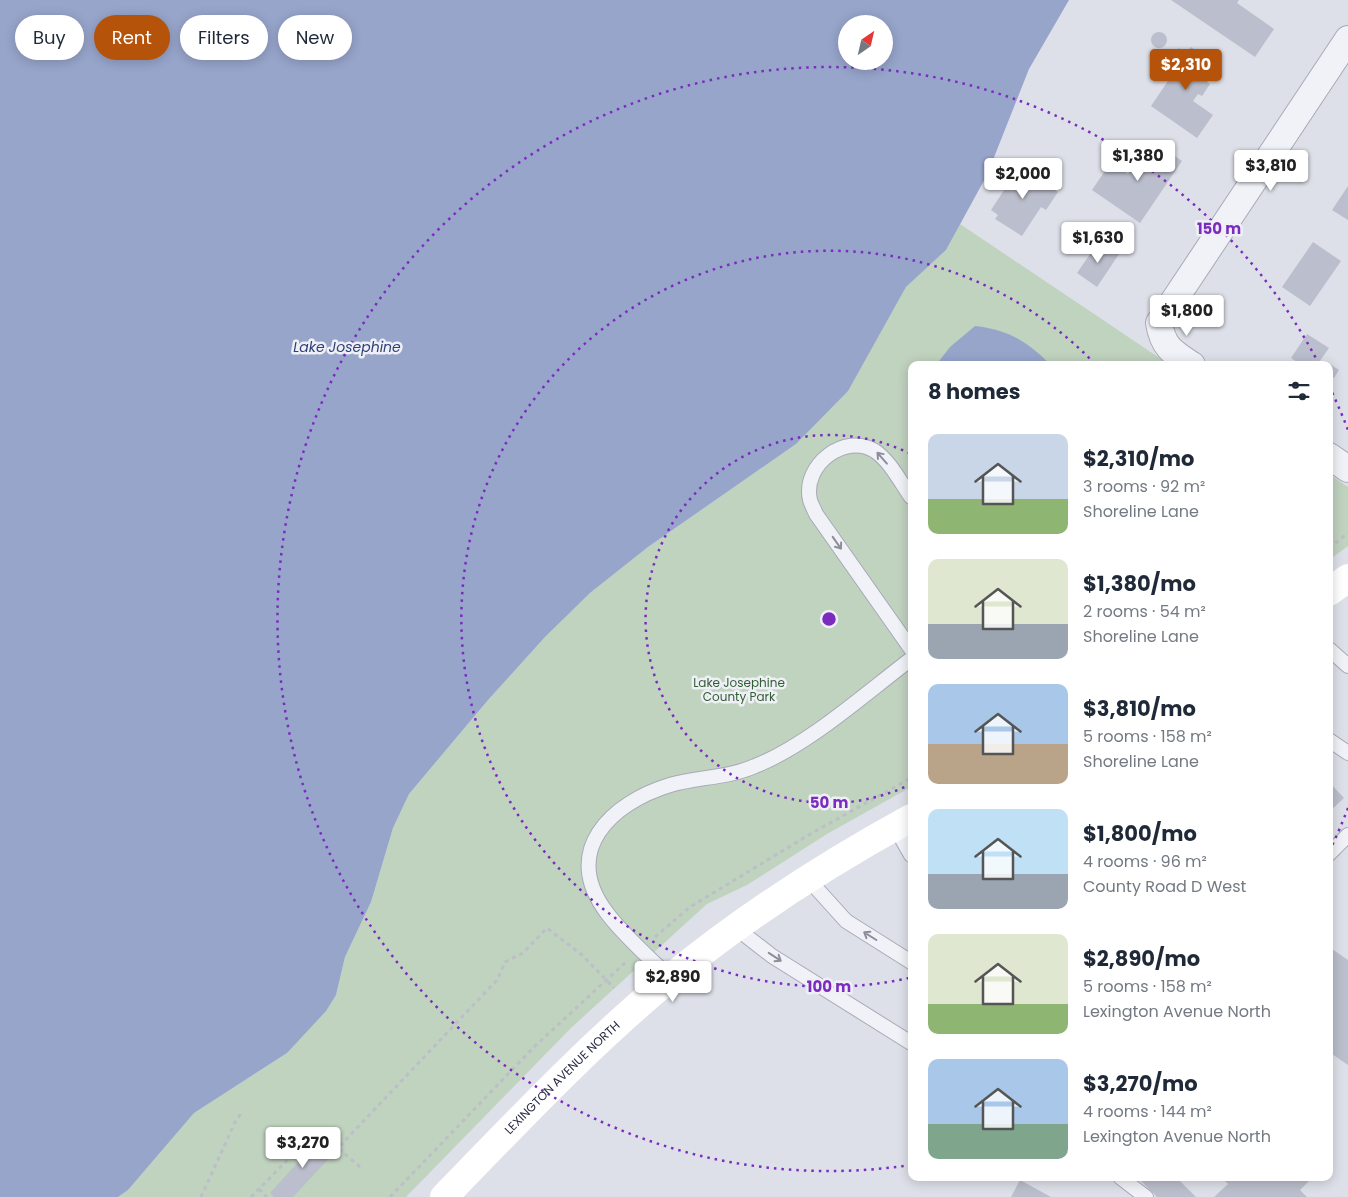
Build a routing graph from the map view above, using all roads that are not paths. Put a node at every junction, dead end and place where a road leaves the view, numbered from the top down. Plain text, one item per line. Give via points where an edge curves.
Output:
1 (1348, 39) edge
2 (1186, 361) edge
3 (1333, 459) edge
4 (1348, 469) edge
5 (908, 493) edge
6 (1348, 578) edge
7 (1333, 589) edge
8 (908, 645) edge
9 (1333, 653) edge
10 (908, 661) edge
11 (1348, 666) edge
12 (1333, 743) edge
13 (1348, 753) edge
14 (903, 823) edge
15 (1348, 835) edge
16 (908, 843) edge
17 (1333, 850) edge
18 (809, 880) junction
19 (736, 928) junction
20 (908, 960) edge
21 (670, 978) junction
22 (908, 1041) edge
23 (1125, 1181) edge
24 (444, 1197) edge
25 (1146, 1197) edge

1 - 2 street via 1159,322 1162,338 1170,350
3 - 4 street
5 -> 8 lane via 876,451 858,444 842,447 827,456 818,466 809,498 816,514
6 - 7 main road
9 - 11 lane
10 - 21 lane via 775,758 734,774 672,784 649,792 625,805 600,828 588,864 597,894 606,912
12 - 13 lane
14 - 16 lane
14 - 18 main road, LEXINGTON AVENUE NORTH
15 - 17 lane
18 - 19 main road, LEXINGTON AVENUE NORTH
20 -> 18 lane via 846,921
19 - 21 main road, LEXINGTON AVENUE NORTH
19 -> 22 lane via 772,956
21 - 24 main road, LEXINGTON AVENUE NORTH via 594,1046
23 - 25 lane

